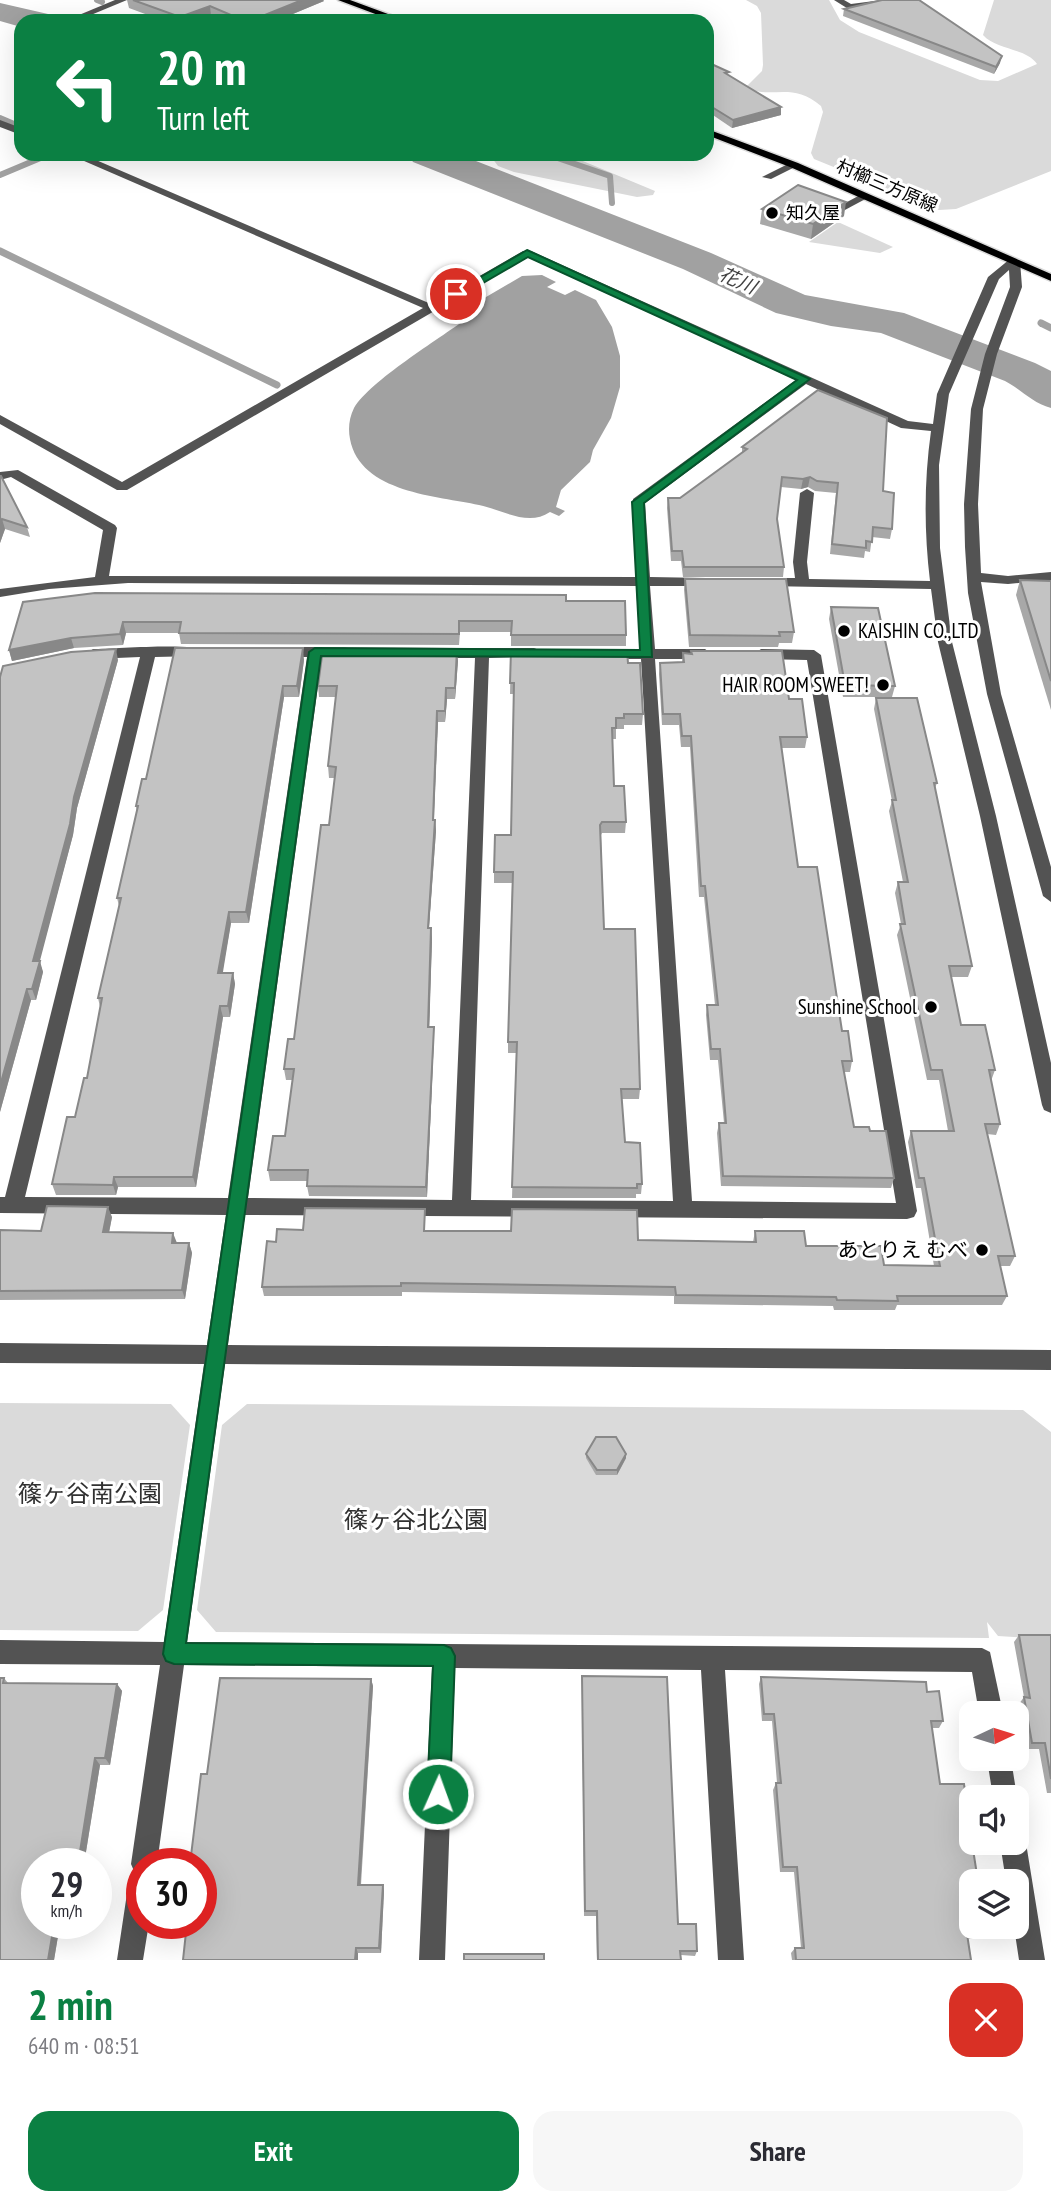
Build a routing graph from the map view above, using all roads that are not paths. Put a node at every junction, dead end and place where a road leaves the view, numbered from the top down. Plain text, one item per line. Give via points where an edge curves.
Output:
1 (123, 0) edge
2 (342, 0) edge
3 (838, 0) edge
4 (878, 0) edge
5 (86, 14) edge
6 (383, 14) edge
7 (714, 135) edge
8 (89, 161) edge
9 (794, 165) junction
10 (767, 177) dead end
11 (866, 196) junction
12 (839, 209) edge
13 (1014, 261) junction
14 (1051, 278) edge
15 (432, 308) junction
16 (805, 379) junction
17 (0, 419) edge
18 (938, 420) junction
19 (0, 476) edge
20 (807, 493) edge
21 (1051, 576) edge
22 (974, 577) junction
23 (102, 580) junction
24 (643, 582) junction
25 (723, 582) edge
26 (750, 582) edge
27 (803, 583) junction
28 (936, 585) junction
29 (0, 593) edge
30 (149, 651) junction
31 (218, 652) edge
32 (260, 652) edge
33 (315, 652) junction
34 (357, 652) edge
35 (413, 653) edge
36 (482, 653) junction
37 (551, 653) edge
38 (592, 653) edge
39 (647, 654) junction
40 (717, 654) edge
41 (744, 654) edge
42 (74, 656) edge
43 (1051, 896) edge
44 (1051, 1105) edge
45 (7, 1205) edge
46 (237, 1207) junction
47 (461, 1208) junction
48 (683, 1209) junction
49 (0, 1353) edge
50 (216, 1354) junction
51 (1051, 1360) edge
52 (0, 1652) edge
53 (174, 1654) junction
54 (444, 1656) junction
55 (712, 1658) junction
56 (989, 1701) edge
57 (146, 1848) edge
58 (1015, 1855) edge
59 (133, 1939) edge
60 (130, 1960) edge
61 (432, 1960) edge
62 (732, 1960) edge
63 (1032, 1960) edge

1 - 5 street
2 - 6 main road
3 - 4 street via 850,7
7 - 9 main road, 村櫛三方原線
8 - 15 street
9 - 10 street
9 - 11 main road, 村櫛三方原線
11 - 12 street
11 - 13 main road, 村櫛三方原線
13 - 14 main road, 村櫛三方原線
13 - 18 street via 994,276 949,377
13 - 22 street via 1016,287 980,390 975,429
15 - 16 street via 527,253
15 - 17 street via 122,487
16 - 18 street via 905,425
16 - 24 street via 638,502
18 - 28 street via 932,505
19 - 23 street via 13,473 110,528
20 - 27 street via 800,562
21 - 22 street
22 - 43 street via 994,694
23 - 24 street
23 - 29 street
24 - 25 street
24 - 39 street
26 - 27 street
27 - 28 street
28 - 44 street via 956,693 988,816
30 - 31 street
30 - 42 street
30 - 45 street
32 - 33 street
33 - 34 street
33 - 46 street
35 - 36 street
36 - 37 street
36 - 47 street
38 - 39 street
39 - 40 street
39 - 48 street
41 - 48 street via 814,654 907,1211
45 - 46 street
46 - 47 street
46 - 50 street
47 - 48 street
49 - 50 street
50 - 51 street
50 - 53 street
52 - 53 street
53 - 54 street
53 - 57 street
54 - 55 street
54 - 61 street
55 - 56 street via 982,1660
55 - 62 street
58 - 63 street
59 - 60 street

